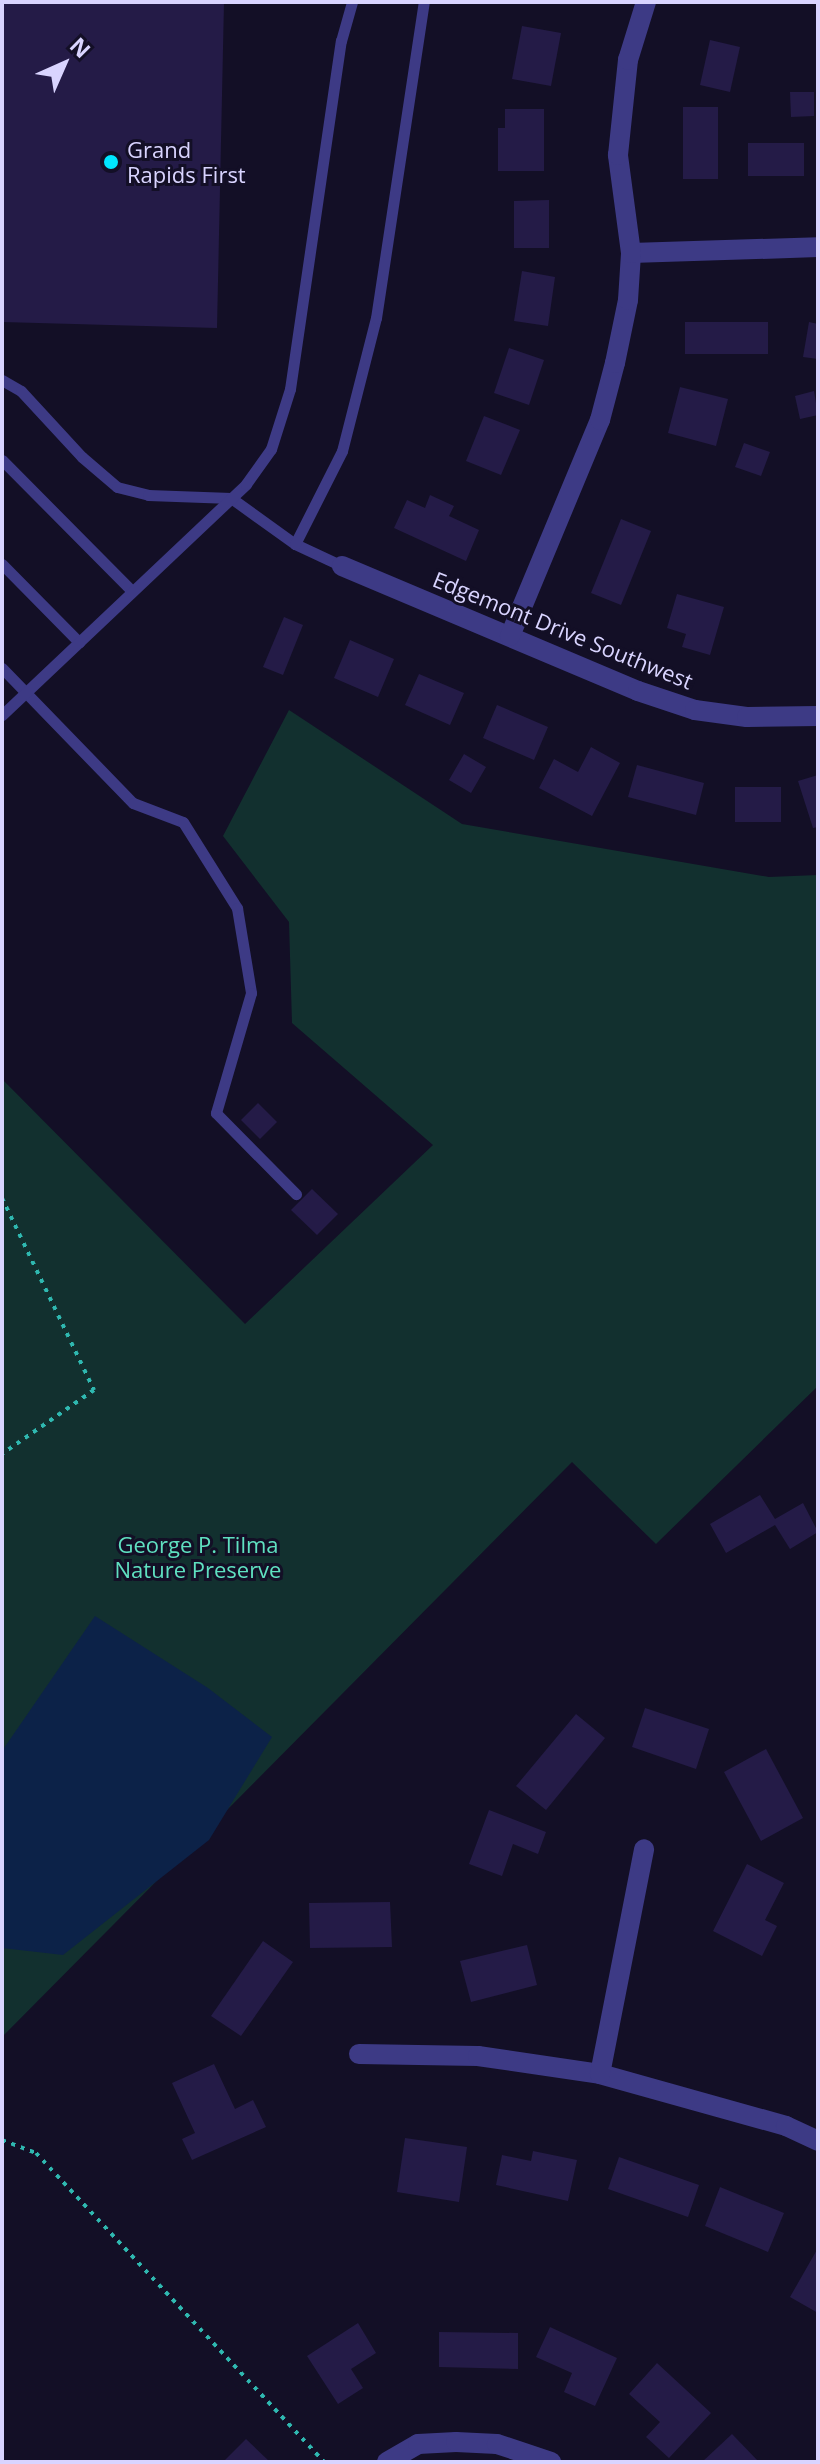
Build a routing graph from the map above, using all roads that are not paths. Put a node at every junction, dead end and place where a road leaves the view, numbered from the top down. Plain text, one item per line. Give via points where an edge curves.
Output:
1 (352, 2) edge
2 (424, 2) edge
3 (646, 2) edge
4 (818, 247) edge
5 (631, 253) junction
6 (2, 380) edge
7 (2, 460) edge
8 (231, 498) junction
9 (295, 544) junction
10 (2, 564) edge
11 (342, 566) joint
12 (132, 591) junction
13 (510, 636) junction
14 (79, 642) junction
15 (2, 668) edge
16 (26, 692) junction
17 (2, 715) edge
18 (818, 716) edge
19 (296, 1194) dead end
20 (644, 1849) dead end
21 (359, 2054) dead end
22 (600, 2074) junction
23 (818, 2141) edge
24 (387, 2462) edge
25 (551, 2462) edge

1 - 8 lane via 341,41 287,401 271,449
2 - 9 lane via 376,318 342,451
3 - 5 street via 628,60 618,155
4 - 5 street
5 - 13 street via 628,300 600,420
6 - 8 lane via 21,391 117,487 148,495
7 - 12 lane
8 - 9 lane
8 - 12 lane
9 - 11 lane
10 - 14 lane
11 - 13 street, Edgemont Drive Southwest
12 - 14 lane
13 - 18 street, Edgemont Drive Southwest via 695,710 747,717
14 - 16 lane
15 - 16 lane
16 - 17 lane
16 - 19 lane via 133,803 183,822 237,908 251,993 216,1113
20 - 22 street
21 - 22 street via 478,2056
22 - 23 street via 786,2126
24 - 25 street via 418,2444 456,2442 497,2444

